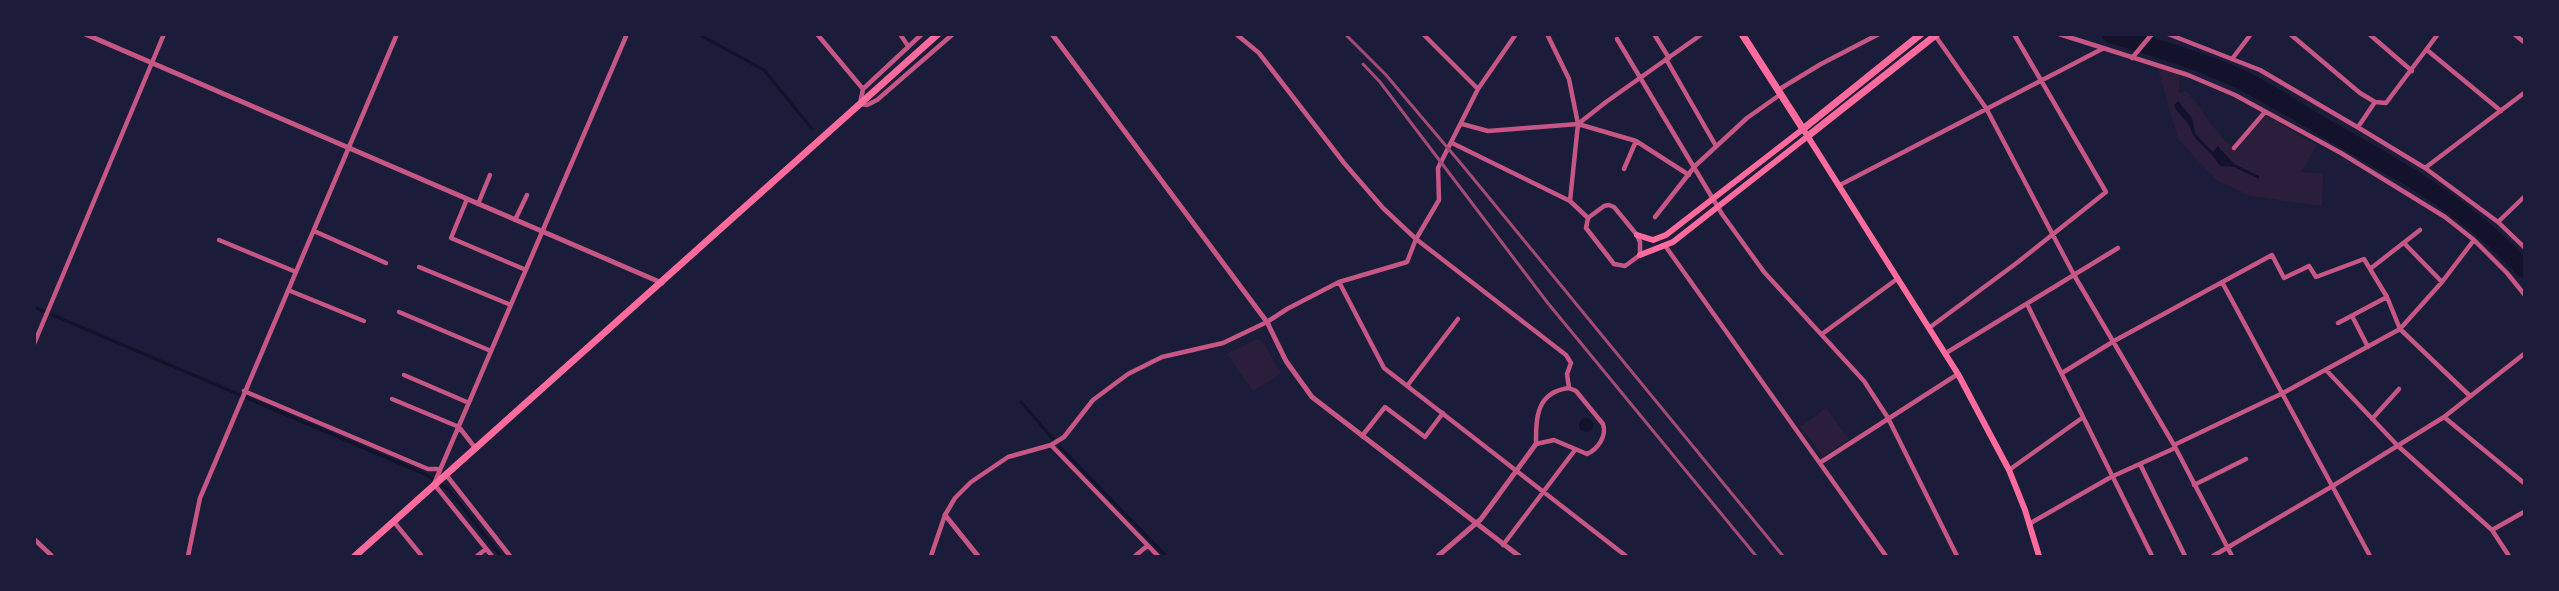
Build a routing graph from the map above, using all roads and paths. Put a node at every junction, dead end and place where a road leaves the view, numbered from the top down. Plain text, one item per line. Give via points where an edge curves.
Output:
1 (85, 34) edge
2 (164, 34) edge
3 (397, 34) edge
4 (627, 34) edge
5 (817, 34) edge
6 (900, 34) edge
7 (922, 34) edge
8 (938, 34) edge
9 (953, 34) edge
10 (1052, 34) edge
11 (1236, 34) edge
12 (1423, 34) edge
13 (1516, 34) edge
14 (1547, 34) edge
15 (1654, 34) edge
16 (1702, 34) edge
17 (1742, 34) edge
18 (1879, 34) edge
19 (1921, 34) edge
20 (2014, 34) edge
21 (2059, 34) edge
22 (2152, 34) edge
23 (2168, 34) edge
24 (2251, 34) edge
25 (2290, 34) edge
26 (2369, 34) edge
27 (2438, 34) edge
28 (2514, 34) edge
29 (1935, 35) edge
30 (1617, 39) dead end
31 (2524, 42) edge
32 (908, 46) junction
33 (2102, 49) junction
34 (2427, 50) junction
35 (1667, 58) junction
36 (2132, 58) junction
37 (2232, 59) junction
38 (152, 64) junction
39 (2412, 71) junction
40 (1641, 77) junction
41 (2040, 82) junction
42 (863, 89) junction
43 (1478, 89) junction
44 (1780, 92) junction
45 (2524, 93) edge
46 (2375, 102) junction
47 (860, 104) junction
48 (1986, 108) junction
49 (2501, 111) junction
50 (2265, 112) junction
51 (1462, 124) junction
52 (1578, 124) junction
53 (2358, 128) junction
54 (1803, 129) junction
55 (1808, 136) junction
56 (1636, 141) junction
57 (1452, 143) junction
58 (1716, 146) junction
59 (349, 148) junction
60 (2234, 148) dead end
61 (1695, 166) junction
62 (2425, 168) junction
63 (1624, 169) dead end
64 (490, 175) dead end
65 (1689, 175) junction
66 (1840, 185) junction
67 (527, 195) dead end
68 (2524, 197) edge
69 (467, 199) junction
70 (1713, 199) junction
71 (1570, 201) junction
72 (478, 204) junction
73 (1717, 207) junction
74 (1588, 218) junction
75 (1655, 218) dead end
76 (515, 220) junction
77 (2498, 222) junction
78 (2420, 230) dead end
79 (314, 231) junction
80 (542, 231) junction
81 (2053, 234) junction
82 (1637, 235) junction
83 (1416, 239) junction
84 (219, 240) dead end
85 (2474, 240) junction
86 (2404, 243) junction
87 (1666, 247) junction
88 (2118, 248) dead end
89 (2524, 248) edge
90 (1640, 255) junction
91 (386, 263) dead end
92 (419, 267) dead end
93 (2370, 269) junction
94 (526, 270) junction
95 (296, 272) junction
96 (2074, 275) junction
97 (1897, 279) junction
98 (1339, 282) junction
99 (2222, 282) junction
100 (2442, 282) junction
101 (662, 283) junction
102 (288, 290) junction
103 (2524, 294) edge
104 (2387, 297) junction
105 (2027, 304) junction
106 (511, 305) junction
107 (399, 312) dead end
108 (2352, 316) junction
109 (1458, 319) dead end
110 (364, 321) dead end
111 (1267, 322) junction
112 (2338, 323) dead end
113 (1929, 328) junction
114 (2400, 329) junction
115 (1822, 334) junction
116 (2114, 341) junction
117 (34, 344) edge
118 (2368, 347) junction
119 (491, 351) junction
120 (1946, 353) junction
121 (2524, 354) edge
122 (2326, 370) junction
123 (2062, 373) junction
124 (1958, 374) junction
125 (404, 375) dead end
126 (1407, 386) junction
127 (1569, 388) junction
128 (2399, 389) dead end
129 (244, 392) junction
130 (2283, 393) junction
131 (2470, 396) junction
132 (392, 399) dead end
133 (469, 403) junction
134 (1443, 413) junction
135 (2444, 417) junction
136 (1888, 418) junction
137 (2082, 418) junction
138 (2372, 419) junction
139 (459, 427) junction
140 (1362, 436) junction
141 (1536, 444) junction
142 (1051, 445) junction
143 (2397, 446) junction
144 (2174, 447) junction
145 (476, 449) junction
146 (1575, 450) junction
147 (2246, 459) dead end
148 (1821, 462) junction
149 (2140, 464) junction
150 (440, 469) junction
151 (2009, 470) junction
152 (1517, 472) junction
153 (447, 476) junction
154 (2111, 477) junction
155 (2524, 483) edge
156 (436, 485) junction
157 (2194, 485) junction
158 (2331, 488) junction
159 (1543, 492) junction
160 (2524, 512) edge
161 (945, 515) junction
162 (394, 522) junction
163 (2029, 524) junction
164 (1475, 525) junction
165 (2492, 530) junction
166 (34, 539) edge
167 (1503, 545) junction
168 (1147, 546) junction
169 (486, 549) junction
170 (2227, 549) junction
171 (421, 555) edge
172 (52, 556) edge
173 (188, 556) edge
174 (356, 556) edge
175 (477, 556) edge
176 (492, 556) edge
177 (510, 556) edge
178 (931, 556) edge
179 (978, 556) edge
180 (1135, 556) edge
181 (1158, 556) edge
182 (1438, 556) edge
183 (1519, 556) edge
184 (1626, 556) edge
185 (1887, 556) edge
186 (1957, 556) edge
187 (2039, 556) edge
188 (2152, 556) edge
189 (2185, 556) edge
190 (2213, 556) edge
191 (2232, 556) edge
192 (2370, 556) edge
193 (2509, 556) edge

1 - 38 street
2 - 38 street
3 - 59 street
4 - 80 street
5 - 42 street
6 - 32 street
7 - 32 street
8 - 47 main road
9 - 47 street via 877,100
10 - 111 street
11 - 83 street via 1259,53 1344,163
12 - 43 street
13 - 43 street
14 - 52 street via 1569,79
15 - 35 street
16 - 35 street
17 - 44 main road
18 - 44 street via 1821,64
19 - 54 main road
20 - 41 street
21 - 33 street
22 - 36 street
23 - 37 street
24 - 37 street
25 - 46 street
26 - 39 street
27 - 34 street
28 - 31 street
29 - 48 street
29 - 55 main road
30 - 40 street
32 - 42 street
33 - 36 street
33 - 41 street
34 - 39 street
34 - 49 street
35 - 40 street
35 - 58 street
36 - 50 street via 2188,75
37 - 53 street via 2260,70
38 - 59 street
38 - 117 street
39 - 46 street via 2386,103
40 - 52 street
40 - 61 street
41 - 48 street
41 - 81 street via 2106,192
42 - 47 street
43 - 51 street
44 - 54 main road
44 - 58 street
45 - 49 street
46 - 53 street
47 - 101 main road
48 - 66 street
48 - 81 street
49 - 62 street
50 - 60 street
50 - 85 street via 2417,198
51 - 52 street via 1488,131
51 - 57 street
52 - 56 street
52 - 71 street
53 - 62 street
54 - 55 main road
54 - 70 main road
55 - 66 main road
55 - 73 main road
56 - 63 street
56 - 65 street
57 - 71 street
57 - 83 street via 1438,168 1439,200
58 - 61 street
59 - 69 street
59 - 79 street
61 - 65 street
61 - 70 street
62 - 77 street
64 - 72 street
65 - 75 street
66 - 97 main road
67 - 76 street
68 - 77 street
69 - 72 street
69 - 94 street via 451,238
70 - 73 street
70 - 82 main road via 1660,238
71 - 74 street
72 - 76 street
73 - 87 main road
73 - 115 street via 1764,272
74 - 82 street via 1609,205
74 - 90 street via 1586,228 1614,264 1625,266
76 - 80 street
77 - 89 street
78 - 86 street
79 - 91 street
79 - 95 street
80 - 94 street
80 - 101 street
81 - 96 street
81 - 113 street
82 - 90 street
83 - 98 street via 1407,262
83 - 127 street via 1566,355 1571,363 1567,374
84 - 95 street
85 - 100 street
85 - 103 street
86 - 93 street
86 - 100 street
87 - 90 main road
87 - 148 street
88 - 96 street
92 - 106 street
93 - 99 street via 2364,259 2316,277 2309,266 2284,278 2272,255
93 - 104 street
94 - 106 street
95 - 102 street
96 - 105 street
96 - 116 street
97 - 113 main road
97 - 115 street
98 - 111 street
98 - 126 street via 1384,368
99 - 116 street
99 - 130 street
100 - 114 street
101 - 145 main road
102 - 110 street
102 - 129 street
104 - 108 street
104 - 114 street
105 - 120 street
105 - 123 street
106 - 119 street
107 - 119 street
108 - 112 street
108 - 118 street
109 - 126 street
111 - 140 street via 1286,362 1312,397
111 - 142 street via 1223,343 1162,357 1128,374 1093,400 1064,437
113 - 120 main road
114 - 118 street
114 - 131 street
115 - 136 street via 1864,381
116 - 123 street
116 - 144 street
118 - 122 street
119 - 133 street
120 - 124 main road
121 - 131 street
122 - 130 street
122 - 138 street
123 - 137 street
124 - 136 street
124 - 151 main road
125 - 133 street
126 - 134 street
127 - 141 street via 1552,392 1539,409
127 - 146 street via 1576,391 1605,430 1592,452 1582,454
128 - 138 street
129 - 150 street via 428,470
129 - 173 street via 200,498
130 - 144 street
130 - 158 street
131 - 135 street
132 - 139 street
133 - 139 street
134 - 140 street via 1425,437 1385,407
134 - 152 street
135 - 143 street
135 - 155 street
136 - 148 street
136 - 186 street
137 - 151 street
137 - 154 street
138 - 143 street
139 - 145 street
139 - 150 street
140 - 164 street
141 - 146 street via 1562,441
141 - 152 street
142 - 161 street via 1008,457 971,482
142 - 168 street
143 - 158 street
143 - 165 street
144 - 149 street
144 - 157 street
145 - 153 main road
146 - 159 street
147 - 157 street
148 - 185 street
149 - 154 street
149 - 189 street
150 - 156 street
151 - 163 main road
152 - 159 street
152 - 164 street
153 - 156 main road
153 - 177 street
154 - 163 street
154 - 188 street
156 - 162 main road
156 - 169 street
157 - 170 street
158 - 170 street
158 - 192 street
159 - 167 street
159 - 184 street
160 - 165 street
161 - 178 street
161 - 179 street
162 - 171 street
162 - 174 main road
163 - 187 main road
164 - 167 street
164 - 182 street
165 - 193 street
166 - 172 street
167 - 183 street
168 - 180 street
168 - 181 street
169 - 175 street
169 - 176 street
170 - 190 street
170 - 191 street

